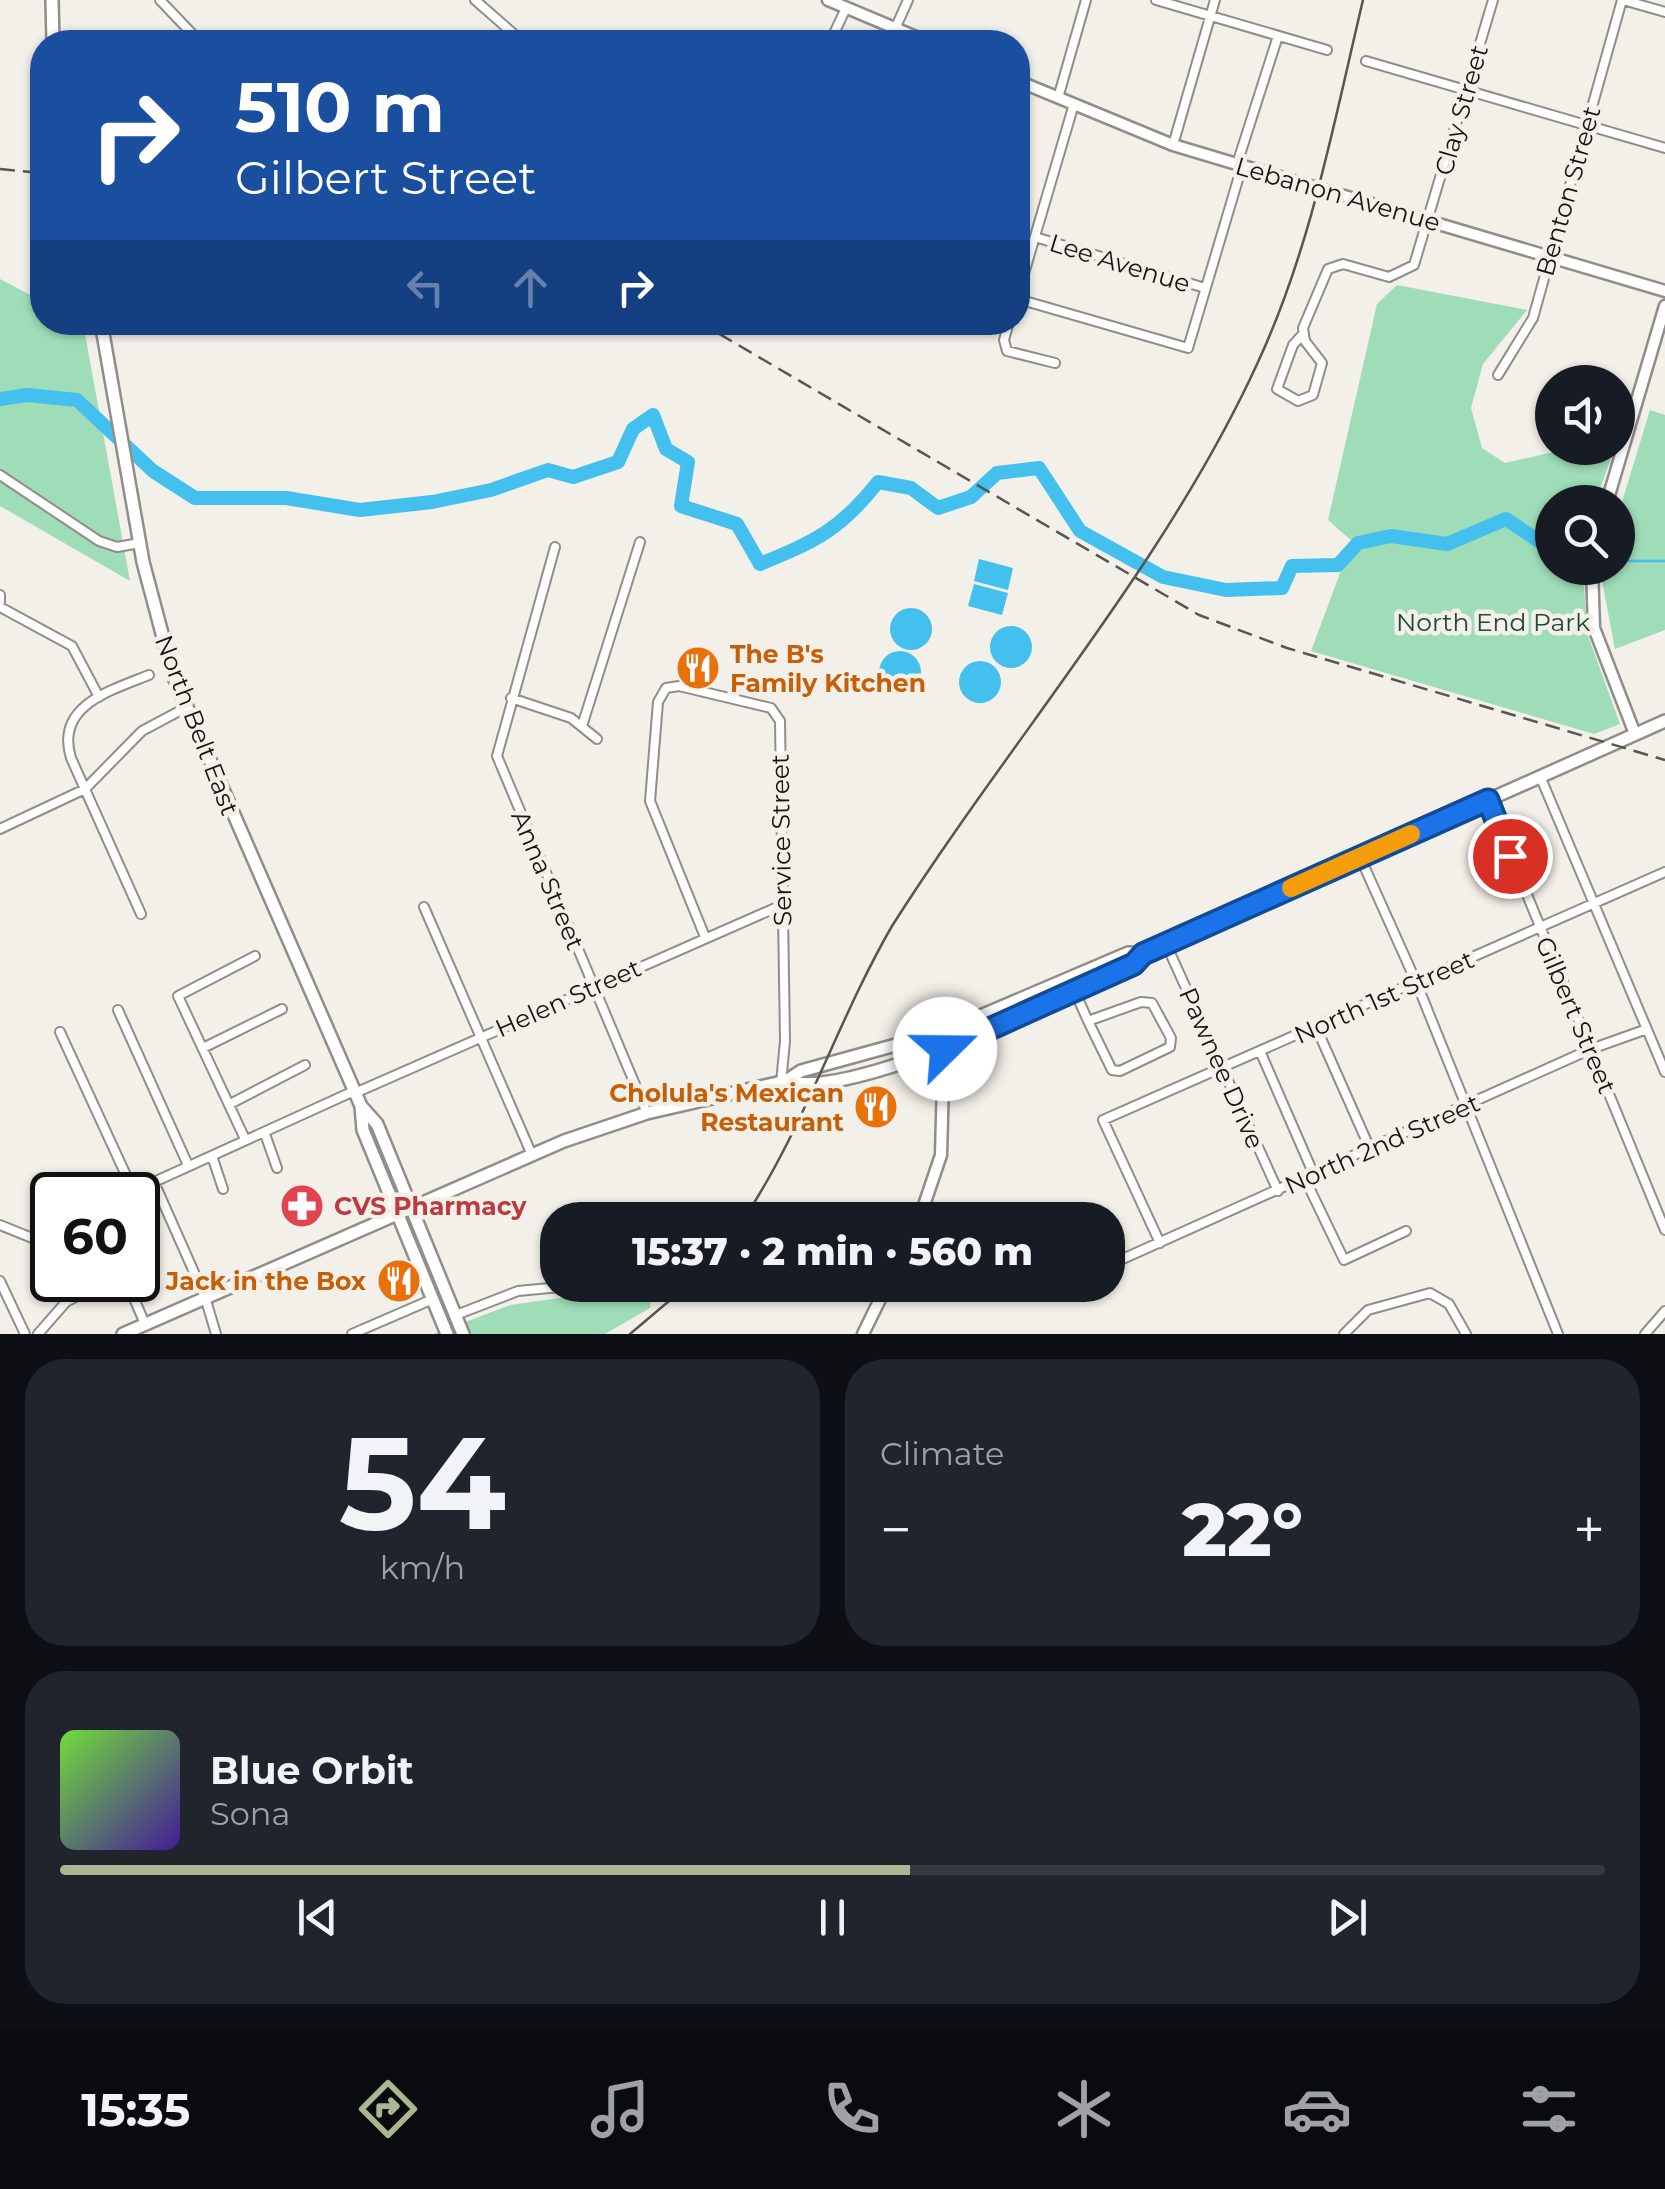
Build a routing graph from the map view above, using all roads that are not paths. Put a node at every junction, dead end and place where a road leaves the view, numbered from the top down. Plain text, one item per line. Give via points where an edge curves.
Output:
1 (52, 0) edge
2 (160, 0) edge
3 (475, 0) edge
4 (828, 0) edge
5 (908, 0) edge
6 (1086, 0) edge
7 (1156, 0) edge
8 (1215, 0) edge
9 (1492, 0) edge
10 (1623, 0) edge
11 (846, 8) junction
12 (1665, 12) edge
13 (1210, 16) junction
14 (895, 28) junction
15 (53, 30) edge
16 (189, 30) edge
17 (509, 30) edge
18 (836, 30) edge
19 (900, 30) edge
20 (1278, 36) junction
21 (1328, 50) dead end
22 (1366, 61) dead end
23 (1030, 86) edge
24 (1467, 91) junction
25 (1058, 98) junction
26 (1074, 104) junction
27 (1586, 125) junction
28 (1173, 144) junction
29 (1665, 148) edge
30 (1239, 165) junction
31 (1428, 220) junction
32 (1035, 238) junction
33 (1030, 255) edge
34 (1548, 256) junction
35 (1205, 288) junction
36 (1665, 291) edge
37 (1030, 300) edge
38 (1665, 306) edge
39 (1302, 334) junction
40 (103, 335) edge
41 (1005, 335) edge
42 (1055, 362) dead end
43 (1498, 374) dead end
44 (0, 476) edge
45 (1613, 485) edge
46 (640, 542) dead end
47 (140, 543) junction
48 (555, 547) dead end
49 (1593, 585) edge
50 (0, 601) edge
51 (149, 675) dead end
52 (99, 697) junction
53 (511, 698) junction
54 (185, 708) junction
55 (1665, 721) edge
56 (582, 726) junction
57 (1635, 734) junction
58 (598, 739) dead end
59 (1540, 776) junction
60 (85, 789) junction
61 (1488, 800) junction
62 (0, 829) edge
63 (1360, 857) junction
64 (1665, 872) edge
65 (1594, 904) junction
66 (782, 905) junction
67 (424, 907) dead end
68 (141, 914) dead end
69 (1540, 928) junction
70 (705, 938) junction
71 (1166, 944) junction
72 (1143, 954) junction
73 (255, 956) dead end
74 (1070, 978) junction
75 (1417, 984) junction
76 (593, 987) junction
77 (1076, 992) junction
78 (118, 1010) dead end
79 (282, 1010) dead end
80 (1088, 1021) junction
81 (1316, 1027) junction
82 (1646, 1029) junction
83 (60, 1032) dead end
84 (944, 1032) junction
85 (481, 1037) junction
86 (203, 1048) junction
87 (945, 1049) junction
88 (1591, 1050) junction
89 (1260, 1051) junction
90 (305, 1065) dead end
91 (1222, 1068) junction
92 (1665, 1072) edge
93 (784, 1082) junction
94 (355, 1092) junction
95 (230, 1104) junction
96 (361, 1106) junction
97 (1465, 1108) junction
98 (648, 1113) junction
99 (265, 1134) junction
100 (245, 1139) junction
101 (1372, 1151) junction
102 (532, 1155) junction
103 (212, 1156) junction
104 (188, 1165) junction
105 (277, 1168) dead end
106 (125, 1172) edge
107 (1310, 1178) junction
108 (160, 1179) edge
109 (223, 1189) dead end
110 (1278, 1191) junction
111 (160, 1196) edge
112 (924, 1202) edge
113 (412, 1208) junction
114 (399, 1214) junction
115 (0, 1225) edge
116 (1665, 1230) edge
117 (1406, 1232) dead end
118 (30, 1237) edge
119 (1160, 1243) junction
120 (1125, 1258) edge
121 (0, 1280) edge
122 (540, 1290) edge
123 (205, 1297) junction
124 (434, 1300) junction
125 (66, 1302) edge
126 (136, 1302) edge
127 (879, 1302) edge
128 (1665, 1311) edge
129 (456, 1315) junction
130 (145, 1324) junction
131 (25, 1334) edge
132 (38, 1334) edge
133 (122, 1334) edge
134 (216, 1334) edge
135 (352, 1334) edge
136 (447, 1334) edge
137 (463, 1334) edge
138 (863, 1334) edge
139 (1344, 1334) edge
140 (1466, 1334) edge
141 (1558, 1334) edge
142 (1645, 1334) edge

1 - 15 main road
2 - 16 street
3 - 17 street
4 - 11 main road
5 - 14 street
6 - 25 street
7 - 13 street
8 - 13 street
9 - 24 street, Clay Street
10 - 12 street
10 - 27 street, Benton Street
11 - 14 main road
11 - 18 street
13 - 20 street
13 - 28 street
14 - 19 main road
20 - 21 street
20 - 30 street
22 - 24 street
23 - 25 main road, Lebanon Avenue
24 - 27 street
24 - 31 street, Clay Street
25 - 26 main road, Lebanon Avenue
26 - 28 main road, Lebanon Avenue
26 - 32 street
27 - 29 street
27 - 34 street, Benton Street
28 - 30 main road, Lebanon Avenue
30 - 31 main road, Lebanon Avenue, bridge
30 - 35 street
31 - 34 main road, Lebanon Avenue
31 - 39 street, Clay Street via 1414,265 1402,274 1389,277 1343,264 1328,269
32 - 33 street
32 - 35 street, Lee Avenue
34 - 36 main road, Lebanon Avenue
34 - 43 street, Benton Street via 1533,318
35 - 37 street via 1188,348
38 - 45 main road
39 - 39 street via 1276,389 1298,402 1313,395 1322,363
40 - 47 main road, North Belt East
41 - 42 street via 1007,351
44 - 47 street via 99,541 117,547
46 - 56 street
47 - 54 main road, North Belt East
48 - 53 street, Anna Street
49 - 57 main road via 1594,628
50 - 52 street via 72,646
51 - 52 street
52 - 60 street via 72,717 66,736
53 - 56 street
53 - 76 street, Anna Street via 497,756
54 - 60 street via 142,730
54 - 94 main road, North Belt East
55 - 57 main road
56 - 58 street
57 - 59 main road
59 - 61 main road
59 - 65 street
60 - 62 street
60 - 68 street
61 - 63 main road
61 - 69 street, Gilbert Street
63 - 71 main road
63 - 75 street
64 - 65 street, North 1st Street
65 - 69 street, North 1st Street
65 - 82 street
66 - 70 street, Helen Street
66 - 70 street, Service Street via 780,720 771,708 666,688 658,702 650,802
66 - 93 street, Service Street
67 - 85 street
69 - 75 street, North 1st Street
69 - 88 street, Gilbert Street
70 - 76 street, Helen Street
71 - 72 main road
71 - 91 street, Pawnee Drive
72 - 74 main road via 1128,952
72 - 77 main road
73 - 86 street via 178,996
74 - 77 street
74 - 84 main road
75 - 81 street, North 1st Street
75 - 97 street
76 - 85 street, Helen Street
76 - 98 street, Anna Street
77 - 80 street
77 - 87 main road
78 - 104 street
79 - 86 street
80 - 80 street via 1112,1070 1170,1047 1152,1002
81 - 89 street, North 1st Street
81 - 101 street
82 - 88 street, North 2nd Street
82 - 92 street
83 - 106 street
84 - 87 main road
84 - 93 main road via 800,1071
85 - 94 street, Helen Street
85 - 102 street
86 - 95 street
87 - 93 main road via 804,1085
87 - 112 main road via 941,1155
88 - 97 street, North 2nd Street
88 - 116 street, Gilbert Street
89 - 91 street, North 1st Street
89 - 107 street
90 - 95 street
91 - 110 street, Pawnee Drive
91 - 119 street, North 1st Street via 1103,1120
93 - 98 main road
94 - 96 main road, North Belt East
94 - 99 street, Helen Street
95 - 100 street
96 - 113 main road, North Belt East via 376,1124
96 - 114 main road, North Belt East via 363,1130
97 - 101 street, North 2nd Street
97 - 141 street
98 - 102 main road
99 - 100 street, Helen Street
99 - 105 street
100 - 103 street, Helen Street
101 - 107 street, North 2nd Street
102 - 113 main road
103 - 104 street, Helen Street
103 - 109 street
104 - 108 street, Helen Street
107 - 110 street, North 2nd Street
107 - 117 street via 1344,1260
110 - 119 street, North 2nd Street
111 - 123 street
113 - 114 main road
113 - 129 main road, North Belt East
114 - 123 main road
114 - 124 main road, North Belt East
115 - 118 street
119 - 120 street, North 2nd Street
121 - 131 street
122 - 129 street
123 - 130 main road
123 - 134 street
124 - 135 street
124 - 136 main road, North Belt East
125 - 132 street
126 - 130 street
127 - 138 main road
128 - 142 street
129 - 137 main road, North Belt East
130 - 133 main road
139 - 140 street via 1368,1310 1430,1293 1449,1304

